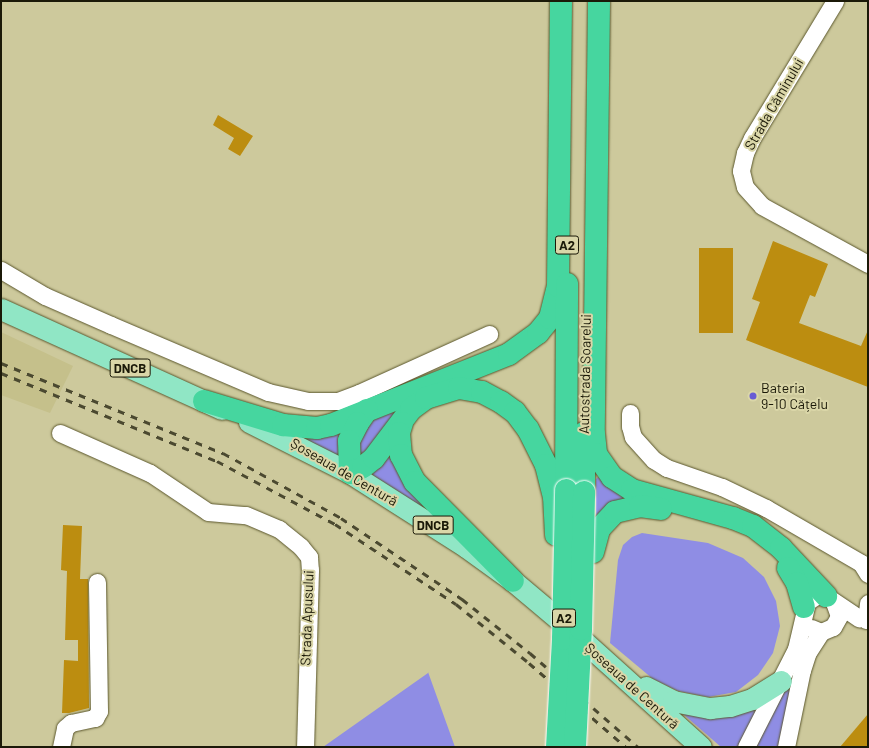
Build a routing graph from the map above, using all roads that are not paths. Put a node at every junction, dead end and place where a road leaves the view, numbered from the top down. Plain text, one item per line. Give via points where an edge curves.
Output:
1 (561, 1) edge
2 (570, 1) edge
3 (589, 1) edge
4 (599, 1) edge
5 (835, 1) edge
6 (868, 264) edge
7 (1, 270) edge
8 (1, 309) edge
9 (489, 334) dead end
10 (396, 389) junction
11 (204, 401) junction
12 (367, 410) junction
13 (630, 413) dead end
14 (402, 423) junction
15 (60, 433) dead end
16 (350, 473) junction
17 (567, 489) junction
18 (868, 574) edge
19 (513, 581) junction
20 (97, 582) dead end
21 (830, 599) junction
22 (804, 612) junction
23 (865, 615) edge
24 (837, 622) junction
25 (821, 632) junction
26 (604, 660) junction
27 (780, 681) junction
28 (60, 747) edge
29 (304, 747) edge
30 (547, 747) edge
31 (557, 747) edge
32 (575, 747) edge
33 (584, 747) edge
34 (701, 747) edge
35 (746, 747) edge
36 (786, 747) edge

1 - 10 highway via 558,286 550,318 531,340 509,354
2 - 17 highway, Autostrada Soarelui / A2
3 - 17 highway, Autostrada Soarelui / A2
4 - 21 highway via 594,434 596,454 608,474 632,490 732,518 758,529 781,548
5 - 6 street, Strada Căminului via 748,146 741,171 745,187 762,206
7 - 10 street via 44,296 246,383 289,398 338,401
8 - 11 main road, Șoseaua de Centură / DNCB
9 - 10 street
10 - 12 highway
11 - 12 highway via 299,428 330,425
11 - 16 main road, Șoseaua de Centură / DNCB
12 - 16 highway via 349,442
13 - 18 street via 633,437 654,460 667,468 722,486 766,508 861,563
14 - 16 highway via 369,463
14 - 17 highway via 418,403 443,391 459,388 488,395 515,412 528,428 546,465
14 - 19 highway via 399,433 401,455 415,482
15 - 29 street, Strada Apusului via 150,474 208,512 246,515 260,520 284,533 309,557
16 - 19 main road, Șoseaua de Centură / DNCB via 442,531
17 - 30 highway via 556,550
17 - 31 highway, Autostrada Soarelui / A2, bridge
17 - 32 highway, Autostrada Soarelui / A2, bridge via 581,629
19 - 26 main road, Șoseaua de Centură / DNCB
20 - 28 street via 99,711 95,718 71,723 65,728
21 - 22 street via 816,596
21 - 23 street
21 - 24 street via 839,611
22 - 25 street via 808,626
22 - 27 street via 796,650
22 - 33 highway via 792,573 774,552 745,532 705,519 652,507 622,509 603,522 595,537
23 - 24 street
24 - 25 street
25 - 36 street via 808,652 802,670
26 - 27 main road via 664,697 701,707 741,703
26 - 34 main road, Șoseaua de Centură / DNCB
27 - 35 street

